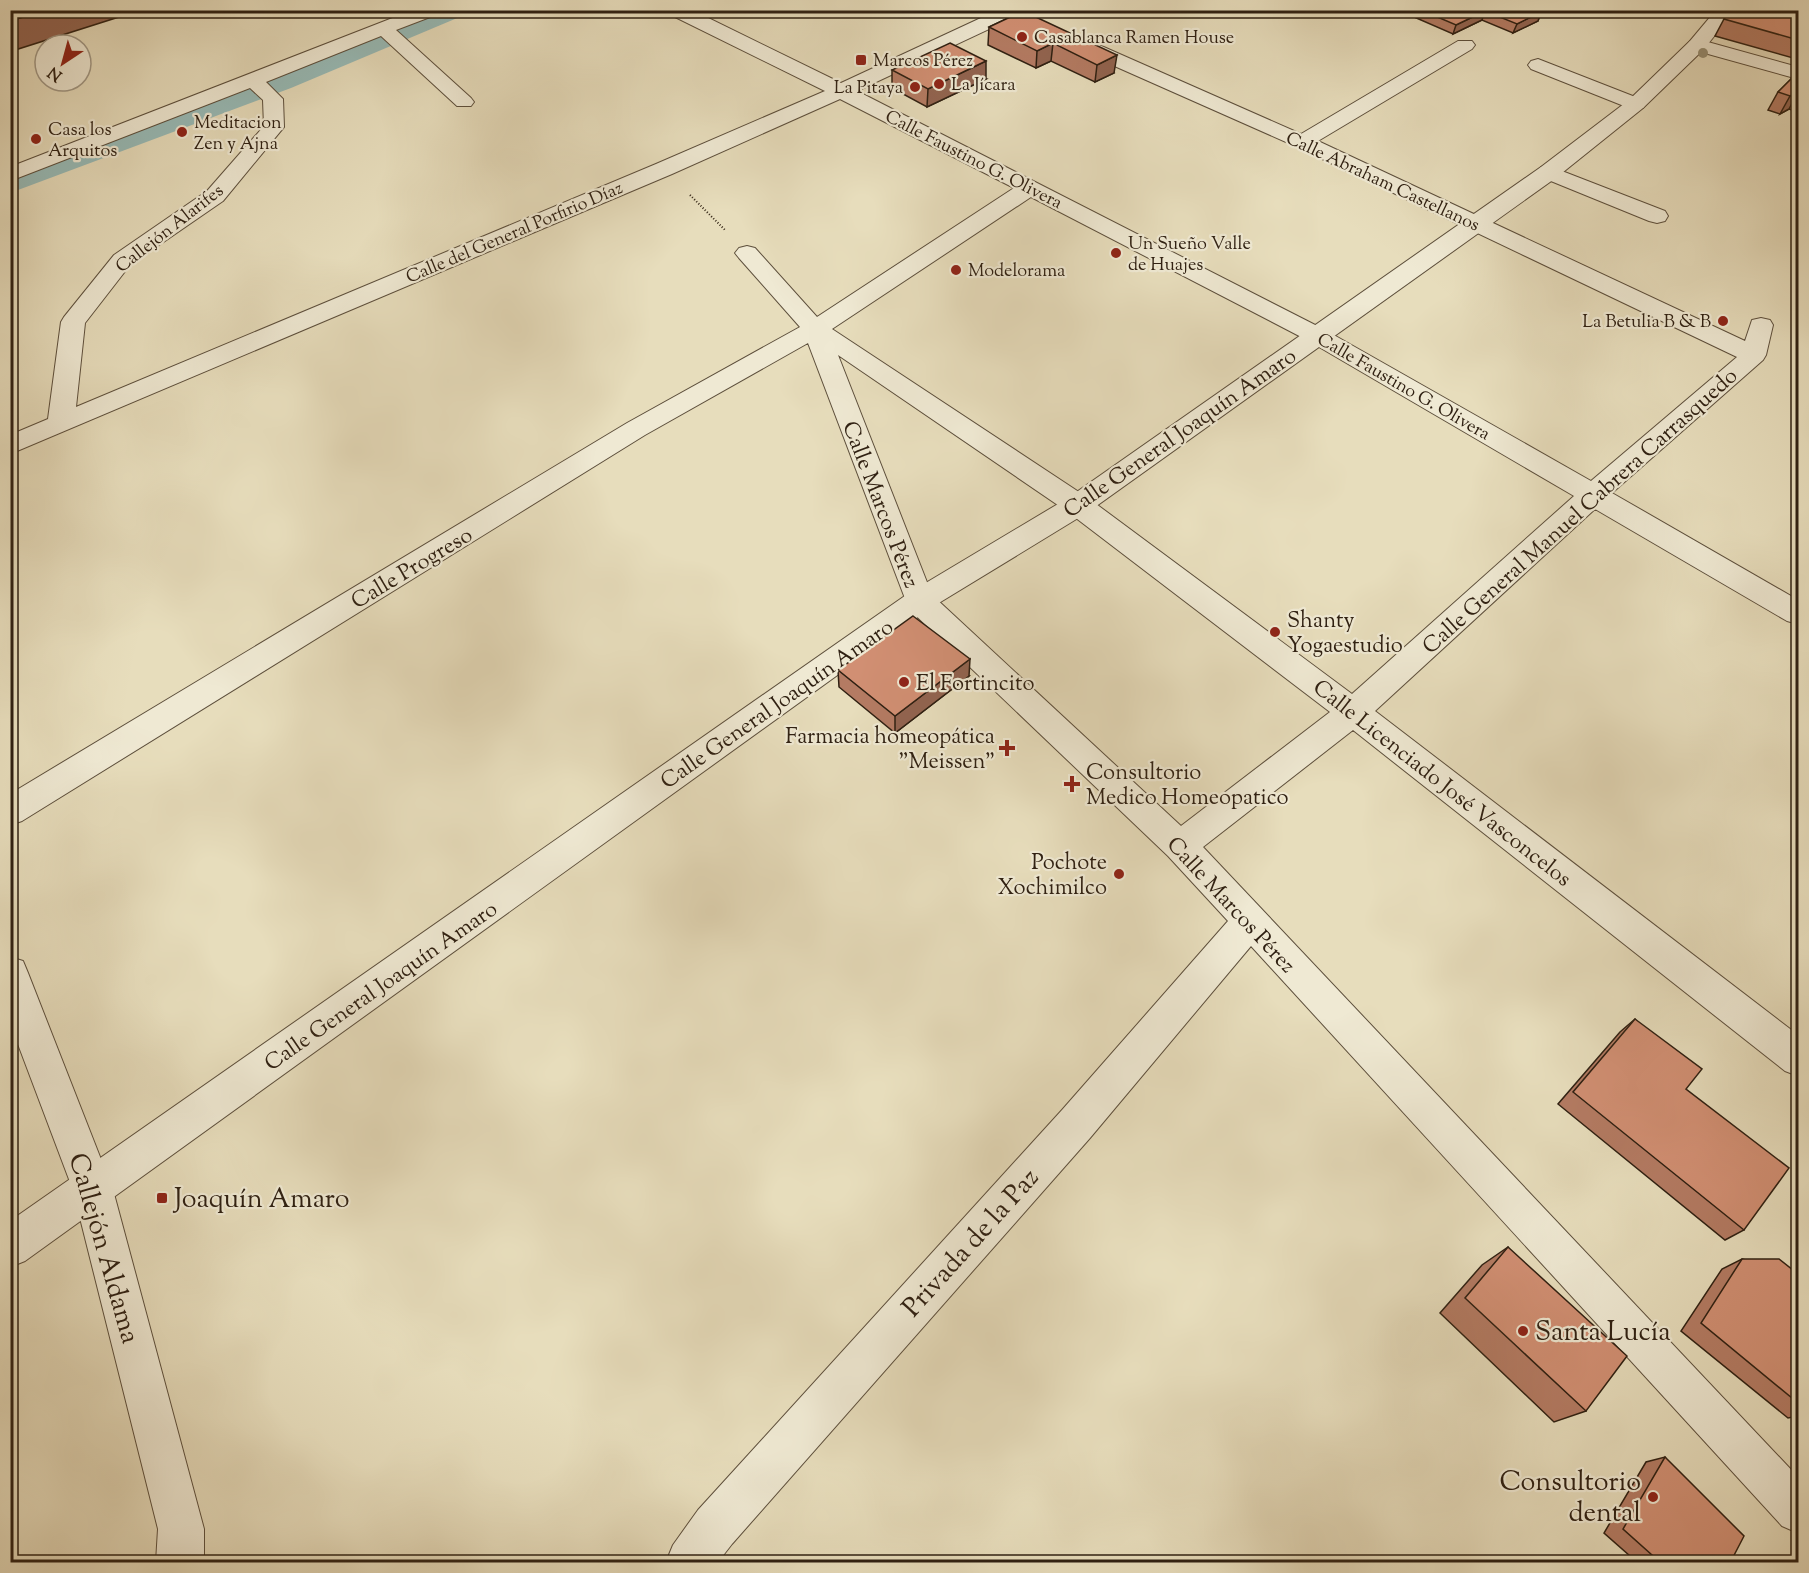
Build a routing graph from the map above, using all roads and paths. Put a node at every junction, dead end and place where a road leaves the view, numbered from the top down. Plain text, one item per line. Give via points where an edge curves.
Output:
1 (430, 10) edge
2 (676, 10) edge
3 (1726, 10) edge
4 (1018, 15) edge
5 (384, 29) junction
6 (1053, 32) edge
7 (1465, 45) dead end
8 (1698, 45) junction
9 (1538, 64) dead end
10 (1798, 73) edge
11 (252, 79) junction
12 (841, 91) junction
13 (464, 102) dead end
14 (1636, 105) junction
15 (1302, 142) junction
16 (664, 169) junction
17 (1549, 171) junction
18 (11, 176) edge
19 (1031, 187) junction
20 (1657, 216) dead end
21 (1473, 223) junction
22 (747, 253) joint
23 (1761, 325) dead end
24 (815, 329) junction
25 (1317, 335) junction
26 (1755, 355) junction
27 (61, 423) junction
28 (10, 445) edge
29 (1593, 495) junction
30 (1078, 504) junction
31 (919, 601) junction
32 (1798, 613) edge
33 (1353, 712) junction
34 (10, 812) edge
35 (1179, 846) junction
36 (1250, 921) junction
37 (10, 973) edge
38 (1798, 1058) edge
39 (93, 1190) junction
40 (10, 1246) edge
41 (1798, 1510) edge
42 (181, 1546) edge
43 (690, 1563) edge

1 - 5 street
2 - 12 street
3 - 8 street, Calle General Joaquín Amaro
4 - 12 street, Calle del General Porfirio Díaz
5 - 11 street
5 - 13 street
6 - 15 street, Calle Abraham Castellanos
7 - 15 street
8 - 10 street
8 - 14 street, Calle General Joaquín Amaro
9 - 14 street
11 - 18 street
11 - 27 street, Callejón Alarifes via 273,99 274,127 215,196 122,260 73,322
12 - 16 street, Calle del General Porfirio Díaz
12 - 19 street, Calle Faustino G. Olivera
14 - 17 street, Calle General Joaquín Amaro
15 - 21 street, Calle Abraham Castellanos
16 - 22 path
16 - 27 street, Calle del General Porfirio Díaz
17 - 20 street
17 - 21 street, Calle General Joaquín Amaro
19 - 24 street, Calle Progreso
19 - 25 street, Calle Faustino G. Olivera
21 - 25 street, Calle General Joaquín Amaro
21 - 26 street, Calle Abraham Castellanos
22 - 24 street, Calle Marcos Pérez
23 - 26 street
24 - 30 street, Calle Licenciado José Vasconcelos
24 - 31 street, Calle Marcos Pérez
24 - 34 street, Calle Progreso via 636,429
25 - 29 street, Calle Faustino G. Olivera
25 - 30 street, Calle General Joaquín Amaro
26 - 29 street, Calle General Manuel Cabrera Carrasquedo
27 - 28 street, Calle del General Porfirio Díaz
29 - 32 street, Calle Faustino G. Olivera
29 - 33 street, Calle General Manuel Cabrera Carrasquedo
30 - 31 street, Calle General Joaquín Amaro
30 - 33 street, Calle Licenciado José Vasconcelos
31 - 35 street, Calle Marcos Pérez
31 - 39 street, Calle General Joaquín Amaro
33 - 35 street, Calle General Manuel Cabrera Carrasquedo
33 - 38 street, Calle Licenciado José Vasconcelos
35 - 36 street, Calle Marcos Pérez
36 - 41 street, Calle Marcos Pérez
36 - 43 street, Privada de la Paz via 1069,1132 715,1527
37 - 39 street, Callejón Aldama
39 - 40 street, Calle General Joaquín Amaro
39 - 42 street, Callejón Aldama

